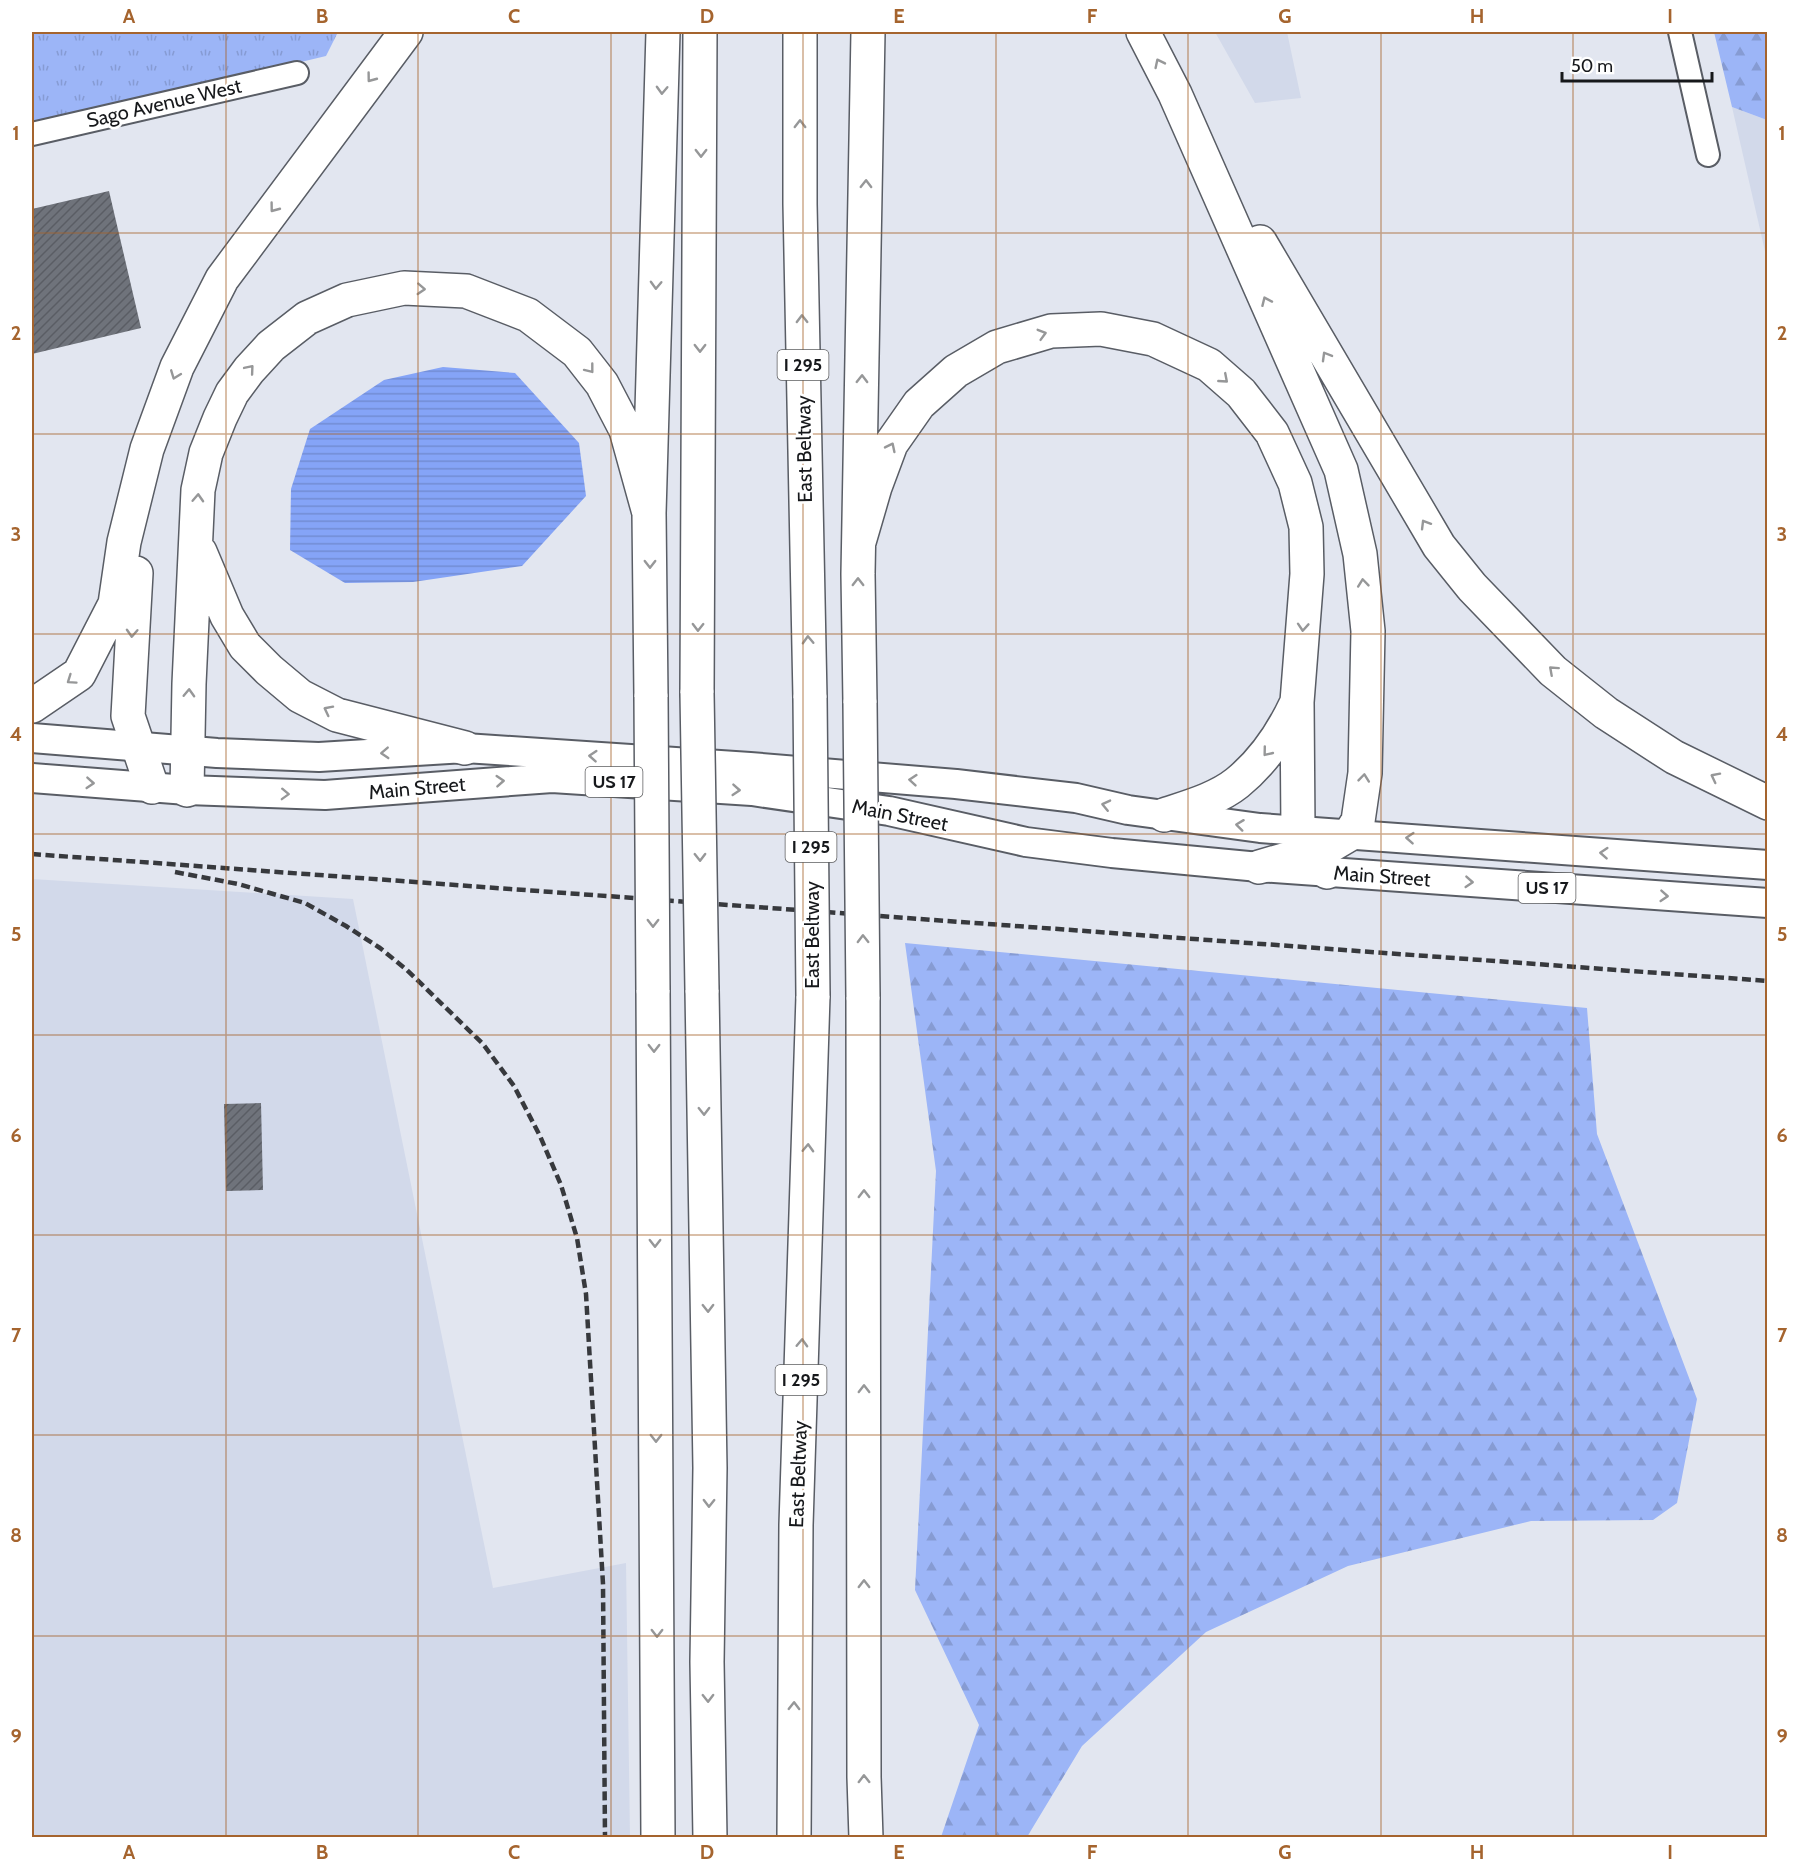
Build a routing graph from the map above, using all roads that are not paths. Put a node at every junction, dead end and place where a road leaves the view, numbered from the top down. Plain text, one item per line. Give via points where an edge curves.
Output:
1 (406, 32) edge
2 (663, 32) edge
3 (700, 32) edge
4 (800, 32) edge
5 (868, 32) edge
6 (1143, 32) edge
7 (1680, 32) edge
8 (297, 72) dead end
9 (1175, 94) junction
10 (32, 134) edge
11 (1708, 155) dead end
12 (147, 449) junction
13 (650, 513) junction
14 (859, 542) junction
15 (197, 545) junction
16 (1297, 702) junction
17 (32, 706) edge
18 (32, 738) edge
19 (140, 748) junction
20 (465, 748) junction
21 (188, 751) junction
22 (32, 778) edge
23 (153, 787) junction
24 (187, 790) junction
25 (1767, 803) edge
26 (1164, 815) junction
27 (1350, 834) junction
28 (1312, 852) junction
29 (1767, 865) edge
30 (1259, 867) joint
31 (1767, 903) edge
32 (793, 1764) junction
33 (658, 1838) edge
34 (710, 1838) edge
35 (794, 1838) edge
36 (799, 1838) edge
37 (866, 1838) edge

1 -> 12 highway via 222,279 177,367
2 -> 13 highway
3 -> 34 highway, bridge via 697,693 710,1468
32 -> 4 highway, East Beltway / I 295, bridge via 796,1525 813,996
14 -> 5 highway
9 -> 6 highway
7 - 11 street
8 - 10 street, Sago Avenue West
25 -> 9 highway via 1674,757 1606,713 1553,671 1472,587 1439,546 1396,477
27 -> 9 highway via 1358,820 1365,773 1368,631 1360,554 1341,470
12 -> 17 highway via 124,542 115,604 79,674
12 -> 19 highway via 128,716
15 -> 13 highway via 198,490 206,453 232,393 249,370 271,346 307,318 347,300 404,288 466,291 528,315 577,352 602,384 626,430
13 -> 33 highway, bridge
14 -> 16 highway via 891,444 919,404 956,371 997,347 1051,331 1101,329 1154,339 1209,365 1241,393 1272,433 1295,483 1306,527 1307,574
37 -> 14 highway, bridge
20 -> 15 highway via 337,715 300,696 245,646 227,616
21 -> 15 highway
16 -> 26 highway via 1282,733 1236,784 1203,802
16 - 28 highway
18 - 19 main road, Main Street / US 17
19 - 21 main road, Main Street / US 17
19 - 23 highway
20 -> 21 main road, Main Street / US 17 via 318,757
26 -> 20 main road, Main Street / US 17 via 1076,798 956,784
21 - 24 highway
22 -> 23 main road, Main Street / US 17
23 - 24 main road, Main Street / US 17
24 -> 30 main road, Main Street / US 17 via 325,795 552,778 752,790 889,811 1026,842
28 -> 26 main road, Main Street / US 17
27 - 28 highway
29 -> 27 main road, Main Street / US 17
28 - 30 highway
28 -> 31 main road, Main Street / US 17
32 - 35 highway, East Beltway / I 295
32 - 36 highway

